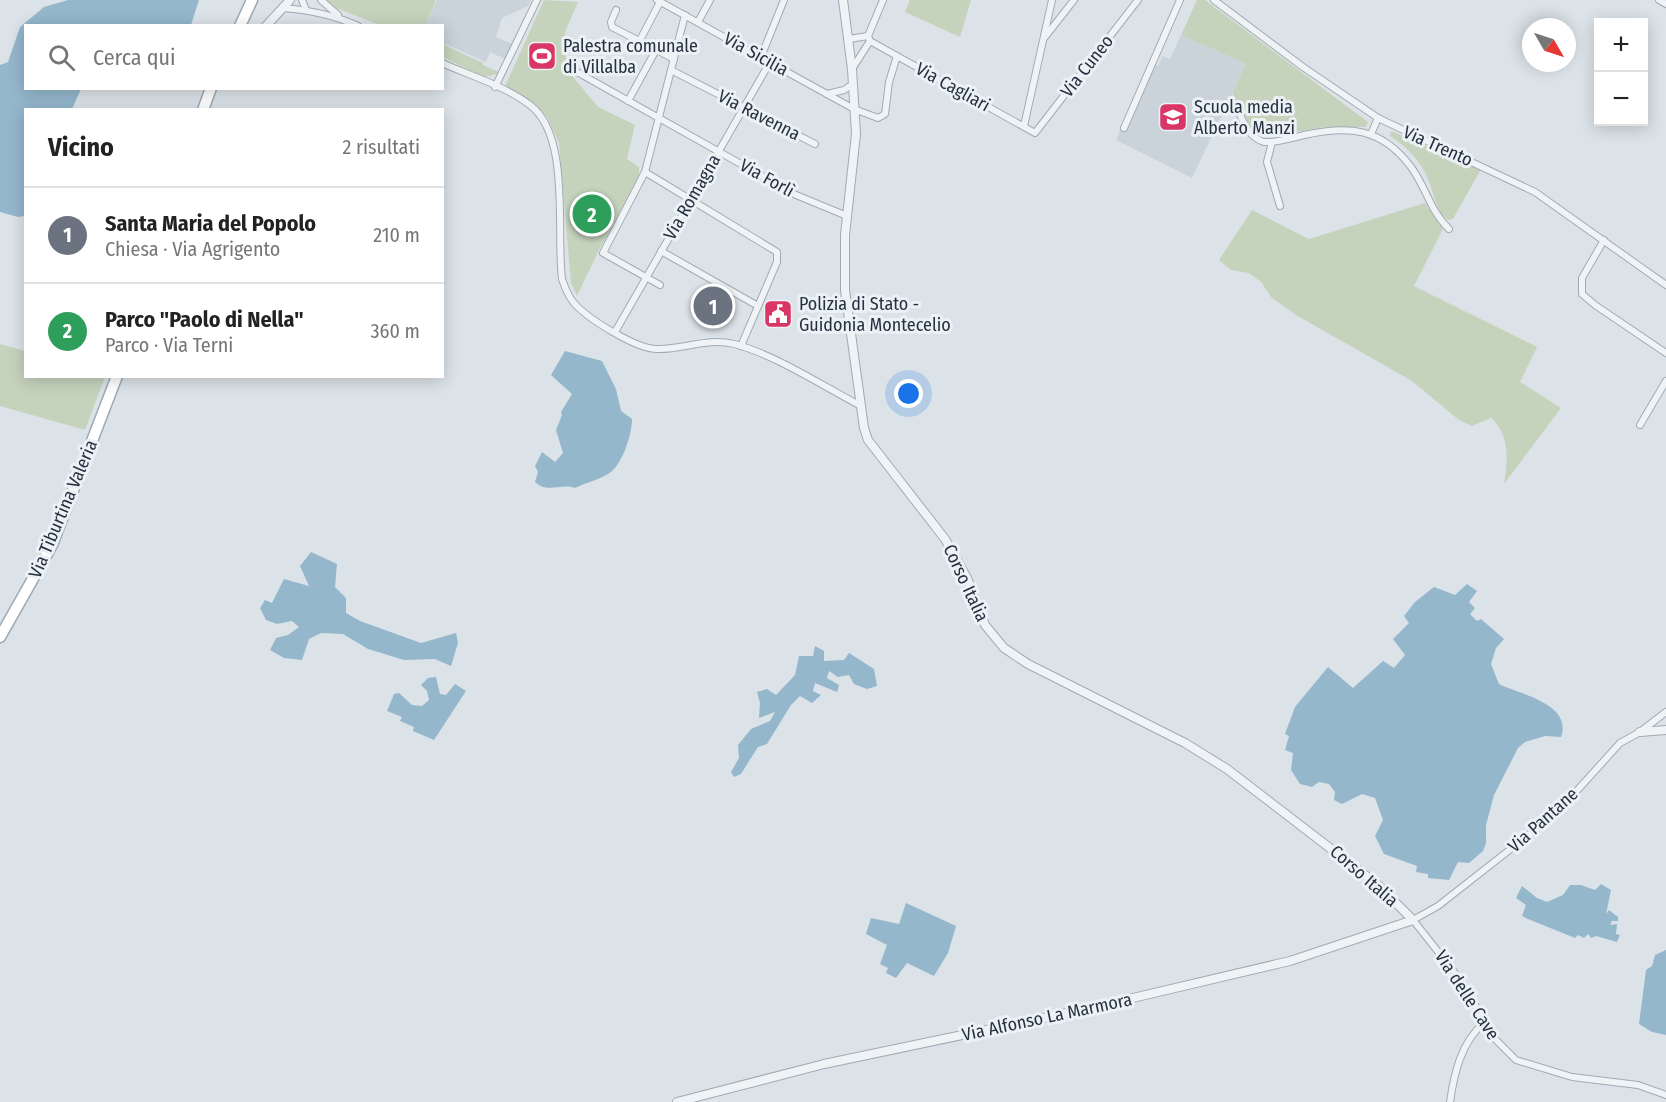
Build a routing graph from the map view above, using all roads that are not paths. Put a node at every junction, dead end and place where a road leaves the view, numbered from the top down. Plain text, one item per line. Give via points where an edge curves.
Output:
1 (252, 0) edge
2 (290, 0) edge
3 (302, 0) edge
4 (321, 0) edge
5 (537, 0) edge
6 (710, 0) edge
7 (784, 0) edge
8 (843, 0) edge
9 (883, 0) edge
10 (1052, 0) edge
11 (1074, 0) edge
12 (1138, 0) edge
13 (1180, 0) edge
14 (1214, 0) edge
15 (1659, 0) edge
16 (658, 1) edge
17 (1666, 4) edge
18 (282, 8) junction
19 (306, 10) junction
20 (616, 10) dead end
21 (685, 15) junction
22 (341, 18) junction
23 (698, 22) junction
24 (243, 24) edge
25 (268, 24) edge
26 (354, 24) edge
27 (869, 38) junction
28 (849, 39) junction
29 (1042, 40) junction
30 (639, 42) junction
31 (656, 50) junction
32 (897, 56) junction
33 (761, 57) junction
34 (674, 59) junction
35 (770, 62) junction
36 (444, 64) edge
37 (852, 69) junction
38 (671, 70) junction
39 (578, 72) dead end
40 (853, 84) junction
41 (495, 87) junction
42 (210, 90) edge
43 (216, 90) edge
44 (827, 94) junction
45 (628, 100) junction
46 (1233, 102) dead end
47 (205, 108) edge
48 (205, 108) edge
49 (744, 108) junction
50 (855, 109) junction
51 (658, 117) junction
52 (1378, 118) junction
53 (1024, 126) junction
54 (1124, 128) dead end
55 (1035, 133) joint
56 (1371, 134) junction
57 (1272, 142) junction
58 (815, 144) dead end
59 (718, 152) junction
60 (645, 172) junction
61 (691, 199) junction
62 (1280, 206) dead end
63 (847, 216) junction
64 (1449, 229) dead end
65 (1604, 240) junction
66 (661, 251) junction
67 (645, 277) junction
68 (660, 285) dead end
69 (1666, 285) edge
70 (758, 306) junction
71 (615, 332) junction
72 (741, 346) junction
73 (1666, 353) edge
74 (116, 378) edge
75 (1666, 381) edge
76 (861, 406) junction
77 (1640, 426) dead end
78 (0, 637) edge
79 (1666, 712) edge
80 (1666, 730) edge
81 (1640, 732) junction
82 (1413, 920) junction
83 (1484, 1023) junction
84 (1666, 1095) edge
85 (677, 1102) edge
86 (1450, 1102) edge

1 - 24 main road
2 - 18 street
3 - 19 street
4 - 22 street
5 - 41 street
6 - 23 street
7 - 33 street
8 - 28 street, Corso Italia
9 - 27 street
10 - 29 street
11 - 29 street
12 - 55 street, Via Cuneo
13 - 54 street
14 - 52 street, Via Trento
15 - 17 street
16 - 21 street, Via Sicilia
16 - 30 street
18 - 19 street
18 - 25 street
19 - 22 street
20 - 30 street via 611,26
21 - 23 street, Via Sicilia
21 - 34 street
22 - 26 street
23 - 33 street, Via Sicilia
27 - 28 street
27 - 32 street, Via Cagliari
27 - 37 street
28 - 37 street, Corso Italia
29 - 53 street
30 - 31 street
31 - 34 street
31 - 45 street
32 - 50 street, Via Sicilia via 888,81 884,117
32 - 53 street, Via Cagliari
33 - 35 street, Via Sicilia
34 - 38 street
35 - 44 street, Via Sicilia
35 - 49 street, Via Romagna
36 - 41 street
37 - 40 street, Corso Italia
38 - 49 street, Via Ravenna
38 - 51 street
39 - 45 street, Via Forlì
40 - 44 street
40 - 50 street, Corso Italia
41 - 71 street via 532,107 548,128 555,152 565,288 575,305
42 - 47 main road
43 - 48 street
44 - 50 street, Via Sicilia
45 - 51 street, Via Forlì
46 - 57 street via 1251,134 1258,140
49 - 58 street, Via Ravenna
49 - 59 street, Via Romagna
50 - 63 street, Corso Italia via 856,148
51 - 59 street, Via Forlì
51 - 60 street
52 - 56 street
52 - 65 street, Via Trento via 1518,182
53 - 55 street, Via Cagliari
56 - 57 street via 1333,130
56 - 64 street via 1406,161 1435,214
57 - 62 street via 1267,162
59 - 61 street, Via Romagna
59 - 63 street, Via Forlì via 795,195
60 - 61 street
60 - 67 street via 603,254
61 - 66 street, Via Romagna
61 - 70 street via 777,252
63 - 76 street, Corso Italia via 845,290
65 - 69 street, Via Trento
65 - 73 street via 1582,278 1582,294
66 - 67 street, Via Romagna
66 - 70 street
67 - 68 street
67 - 71 street, Via Romagna
70 - 72 street
71 - 72 street via 653,349 715,341
72 - 76 street
74 - 78 main road, Via Tiburtina Valeria via 52,545
75 - 77 street
76 - 82 street, Corso Italia via 868,440 945,539 985,625 1000,644 1028,664 1185,743 1227,769 1378,885
79 - 81 street, Via Pantane
80 - 81 street
81 - 82 street, Via Pantane via 1620,743 1540,826 1438,906
82 - 83 street, Via delle Cave via 1458,977
82 - 85 street, Via Alfonso La Marmora via 1290,961 824,1064
83 - 84 street, Via delle Cave via 1516,1060 1572,1077 1638,1085
83 - 86 street via 1463,1052

